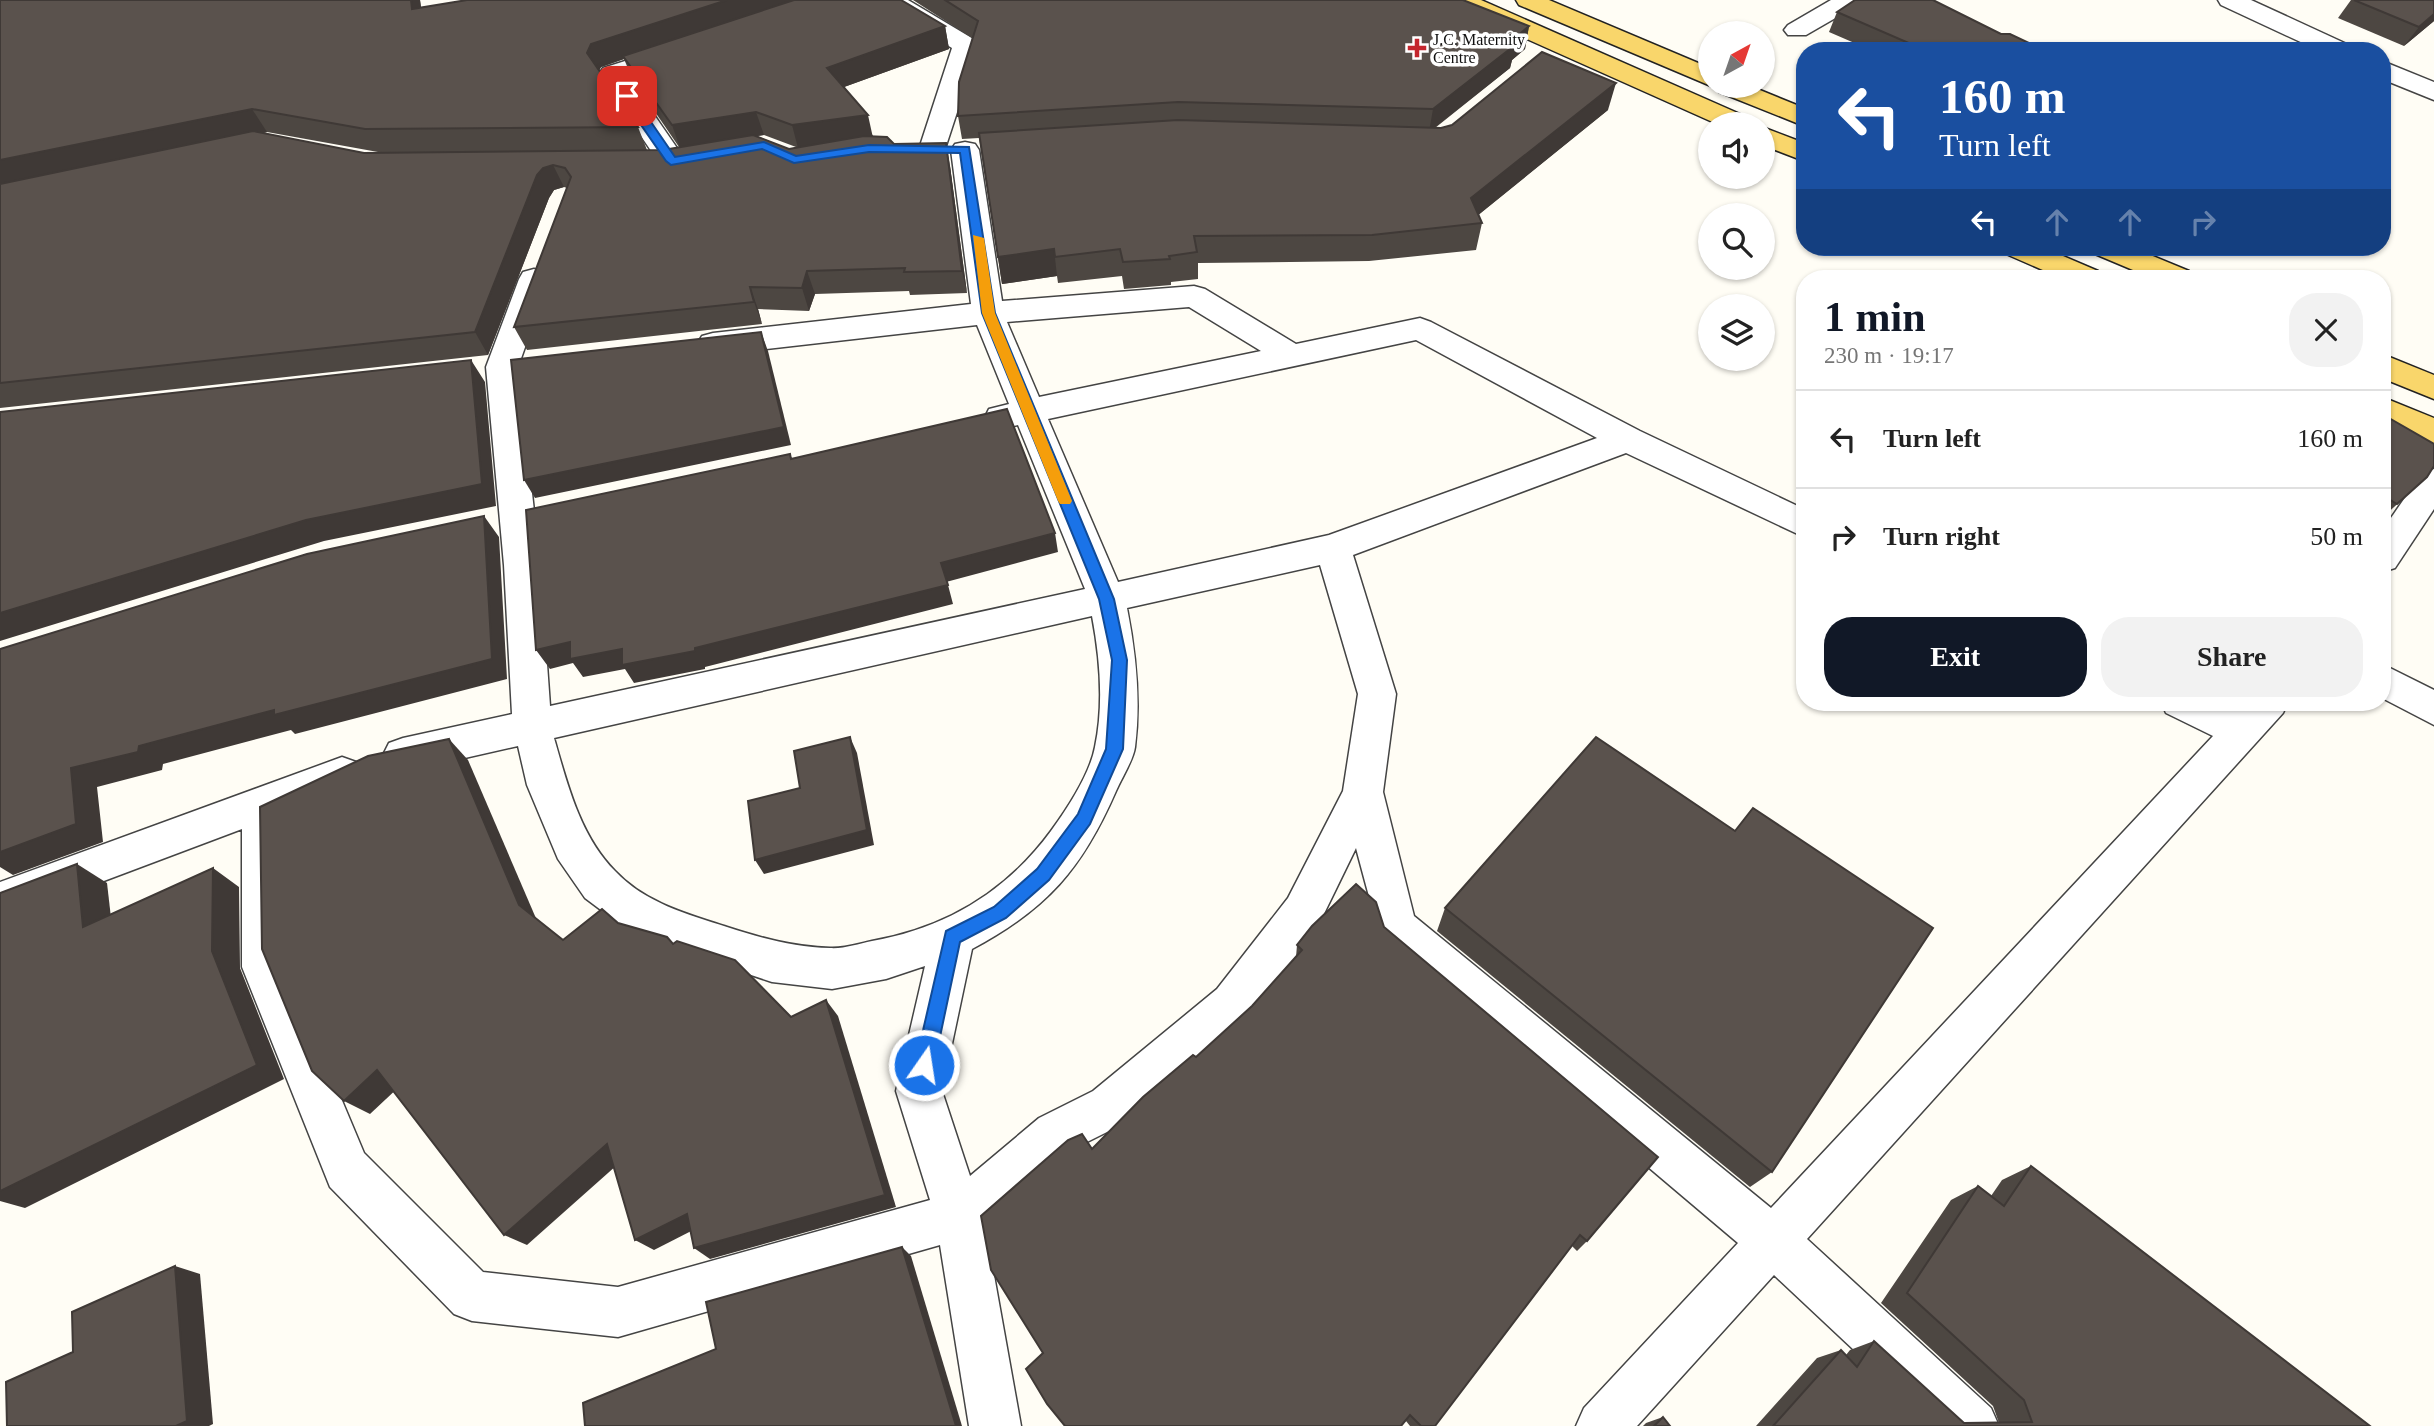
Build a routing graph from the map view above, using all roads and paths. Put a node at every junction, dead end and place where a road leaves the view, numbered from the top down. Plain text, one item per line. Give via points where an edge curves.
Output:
1 (890, 0) edge
2 (1460, 0) edge
3 (1528, 0) edge
4 (1849, 0) edge
5 (2230, 0) edge
6 (1797, 30) dead end
7 (2322, 42) edge
8 (705, 43) edge
9 (1698, 73) edge
10 (2391, 73) edge
11 (2434, 92) edge
12 (1756, 98) edge
13 (1707, 112) edge
14 (1796, 115) edge
15 (1775, 141) edge
16 (1796, 150) edge
17 (643, 162) edge
18 (545, 251) edge
19 (2037, 256) edge
20 (2126, 256) edge
21 (2069, 270) edge
22 (2159, 270) edge
23 (988, 313) junction
24 (682, 347) edge
25 (1292, 356) junction
26 (2391, 369) edge
27 (2434, 388) edge
28 (1027, 412) junction
29 (2391, 413) edge
30 (973, 423) edge
31 (2434, 432) edge
32 (1628, 440) junction
33 (2434, 482) edge
34 (531, 514) junction
35 (1796, 520) edge
36 (479, 525) edge
37 (2391, 545) edge
38 (1333, 548) junction
39 (1107, 599) junction
40 (2391, 685) edge
41 (2434, 709) edge
42 (2229, 711) edge
43 (2256, 716) edge
44 (532, 726) junction
45 (1363, 792) junction
46 (262, 803) junction
47 (0, 901) edge
48 (953, 937) junction
49 (959, 1216) junction
50 (1773, 1241) junction
51 (995, 1426) edge
52 (1602, 1426) edge
53 (1973, 1426) edge

1 - 23 street via 966,45 919,151 979,149
2 - 13 main road via 1549,53
3 - 9 main road
4 - 6 street
5 - 7 street
8 - 17 street via 612,74 685,159
10 - 11 street
12 - 14 main road
15 - 16 main road
18 - 34 street via 502,367
19 - 21 main road
20 - 22 main road
23 - 24 street
23 - 25 street via 1194,296
23 - 28 street
25 - 28 street
25 - 32 street via 1420,329
26 - 27 main road
28 - 30 street
28 - 39 street
29 - 31 main road
32 - 35 street
32 - 38 street
33 - 37 street
34 - 36 street
34 - 44 street
38 - 39 street
38 - 45 street via 1377,694
39 - 44 street
39 - 48 street via 1119,660 1115,749 1084,818 1043,875 1000,912
40 - 41 street
42 - 43 street
43 - 50 street
44 - 46 street via 377,761
44 - 48 street via 547,785 573,846 600,885 652,923 772,962 832,969 886,960
45 - 49 street via 1303,912 1233,1004 1108,1107 1055,1135
45 - 50 street via 1396,927
46 - 47 street
46 - 49 street via 264,967 347,1170 472,1296 618,1312
48 - 49 street via 919,1091
49 - 51 street
50 - 52 street
50 - 53 street

